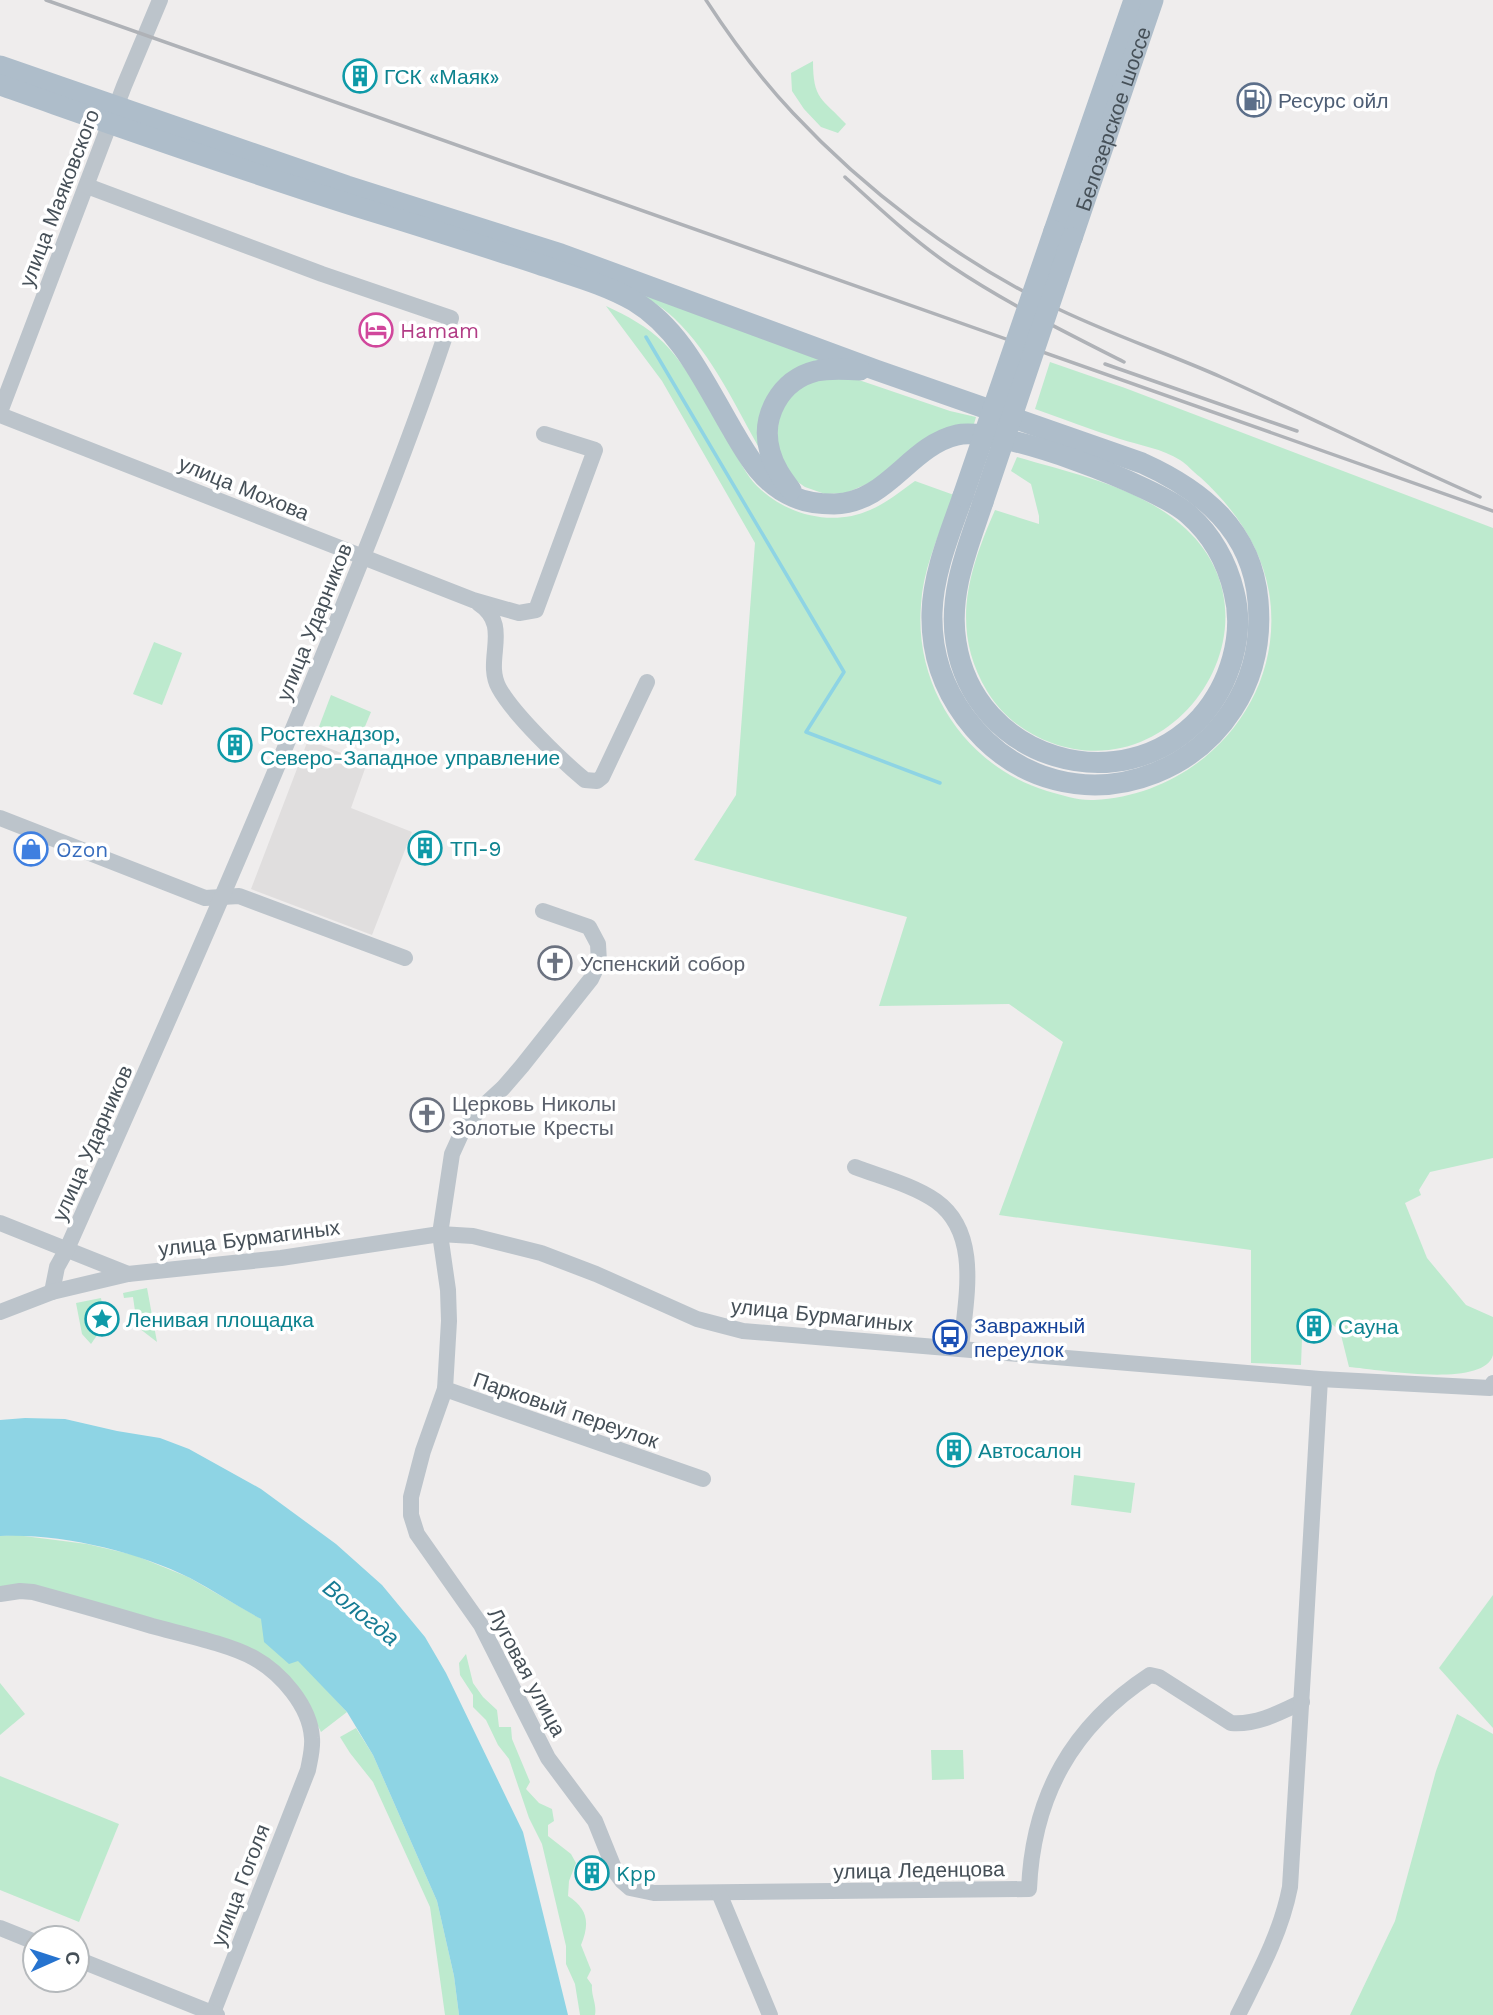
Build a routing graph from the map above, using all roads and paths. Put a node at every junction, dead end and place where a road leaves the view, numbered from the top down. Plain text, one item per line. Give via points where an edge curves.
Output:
1 (160, 0) edge
2 (1135, 0) edge
3 (1153, 0) edge
4 (1145, 29) junction
5 (1122, 37) junction
6 (0, 66) edge
7 (0, 85) edge
8 (113, 115) junction
9 (87, 186) junction
10 (1063, 235) junction
11 (876, 370) junction
12 (0, 414) edge
13 (544, 434) dead end
14 (797, 499) junction
15 (973, 499) junction
16 (363, 558) junction
17 (473, 600) junction
18 (647, 682) dead end
19 (0, 818) edge
20 (223, 898) junction
21 (543, 911) dead end
22 (404, 958) dead end
23 (855, 1167) dead end
24 (0, 1223) edge
25 (440, 1234) junction
26 (67, 1249) junction
27 (128, 1274) junction
28 (52, 1292) junction
29 (0, 1312) edge
30 (961, 1349) junction
31 (1320, 1379) junction
32 (1493, 1383) edge
33 (445, 1390) junction
34 (703, 1479) dead end
35 (0, 1594) edge
36 (1302, 1702) junction
37 (630, 1888) joint
38 (719, 1893) junction
39 (0, 1928) edge
40 (21, 1936) edge
41 (91, 1965) edge
42 (214, 2014) edge
43 (770, 2015) edge
44 (1238, 2015) edge

1 - 8 street, улица Маяковского
2 - 5 main road, Белозерское шоссе
3 - 4 main road, Белозерское шоссе
4 - 5 main road
4 - 10 main road, Белозерское шоссе
5 - 10 main road, Белозерское шоссе
6 - 8 main road
7 - 8 main road
8 - 9 street, улица Маяковского
8 - 11 main road via 561,254
8 - 14 main road via 343,202 572,275 634,301 680,343 759,471
9 - 12 street, улица Маяковского
9 - 16 street, улица Ударников via 451,318
10 - 15 main road, bridge
11 - 14 main road via 818,371 796,380 780,395 768,423 769,449
11 - 15 main road via 1142,463 1179,481 1213,506 1231,527 1247,559 1258,596 1260,625 1244,691 1219,728 1195,751 1167,768 1139,779 1100,784 1038,773 988,743 949,691 934,644 935,583
12 - 16 street, улица Мохова
13 - 17 street, улица Мохова via 594,450 536,610 519,613
14 - 15 main road via 826,504 860,500 934,445 969,432 1025,444 1163,496 1206,533 1227,568 1236,599 1237,637 1230,667 1216,697 1192,726 1153,752 1095,763 1034,748 995,720 963,670 954,632
16 - 17 street, улица Мохова
16 - 20 street, улица Ударников
17 - 18 street via 491,615 496,627 498,687 585,780 602,777
19 - 20 street via 205,898
20 - 22 street via 239,896
20 - 26 street, улица Ударников
21 - 25 street, Парковый переулок via 589,927 598,944 599,962 591,979 522,1066 462,1132 452,1154
23 - 30 street via 927,1196 946,1210 960,1230 967,1267
24 - 26 street
25 - 27 street, улица Бурмагиных via 281,1258
25 - 30 street, улица Бурмагиных via 473,1236 541,1253 720,1326
25 - 33 street, Парковый переулок via 449,1321
26 - 27 street
26 - 28 street, улица Ударников via 57,1267
27 - 28 street, улица Бурмагиных
28 - 29 street, улица Бурмагиных
30 - 31 street, улица Бурмагиных
31 - 32 street, улица Бурмагиных via 1490,1388
31 - 36 street
33 - 34 street, Парковый переулок
33 - 37 street, Луговая улица via 411,1497 416,1534 481,1625 548,1758 595,1821 616,1873
35 - 42 street, улица Гоголя via 33,1592 253,1657 279,1675 309,1721 312,1752 307,1770
36 - 38 street, улица Леденцова via 1265,1719 1231,1723 1160,1678 1150,1675 1133,1686 1088,1728 1055,1778 1036,1832 1029,1889
36 - 44 street via 1287,1906
37 - 38 street, улица Леденцова via 654,1893
38 - 43 street
39 - 40 street
41 - 42 street

